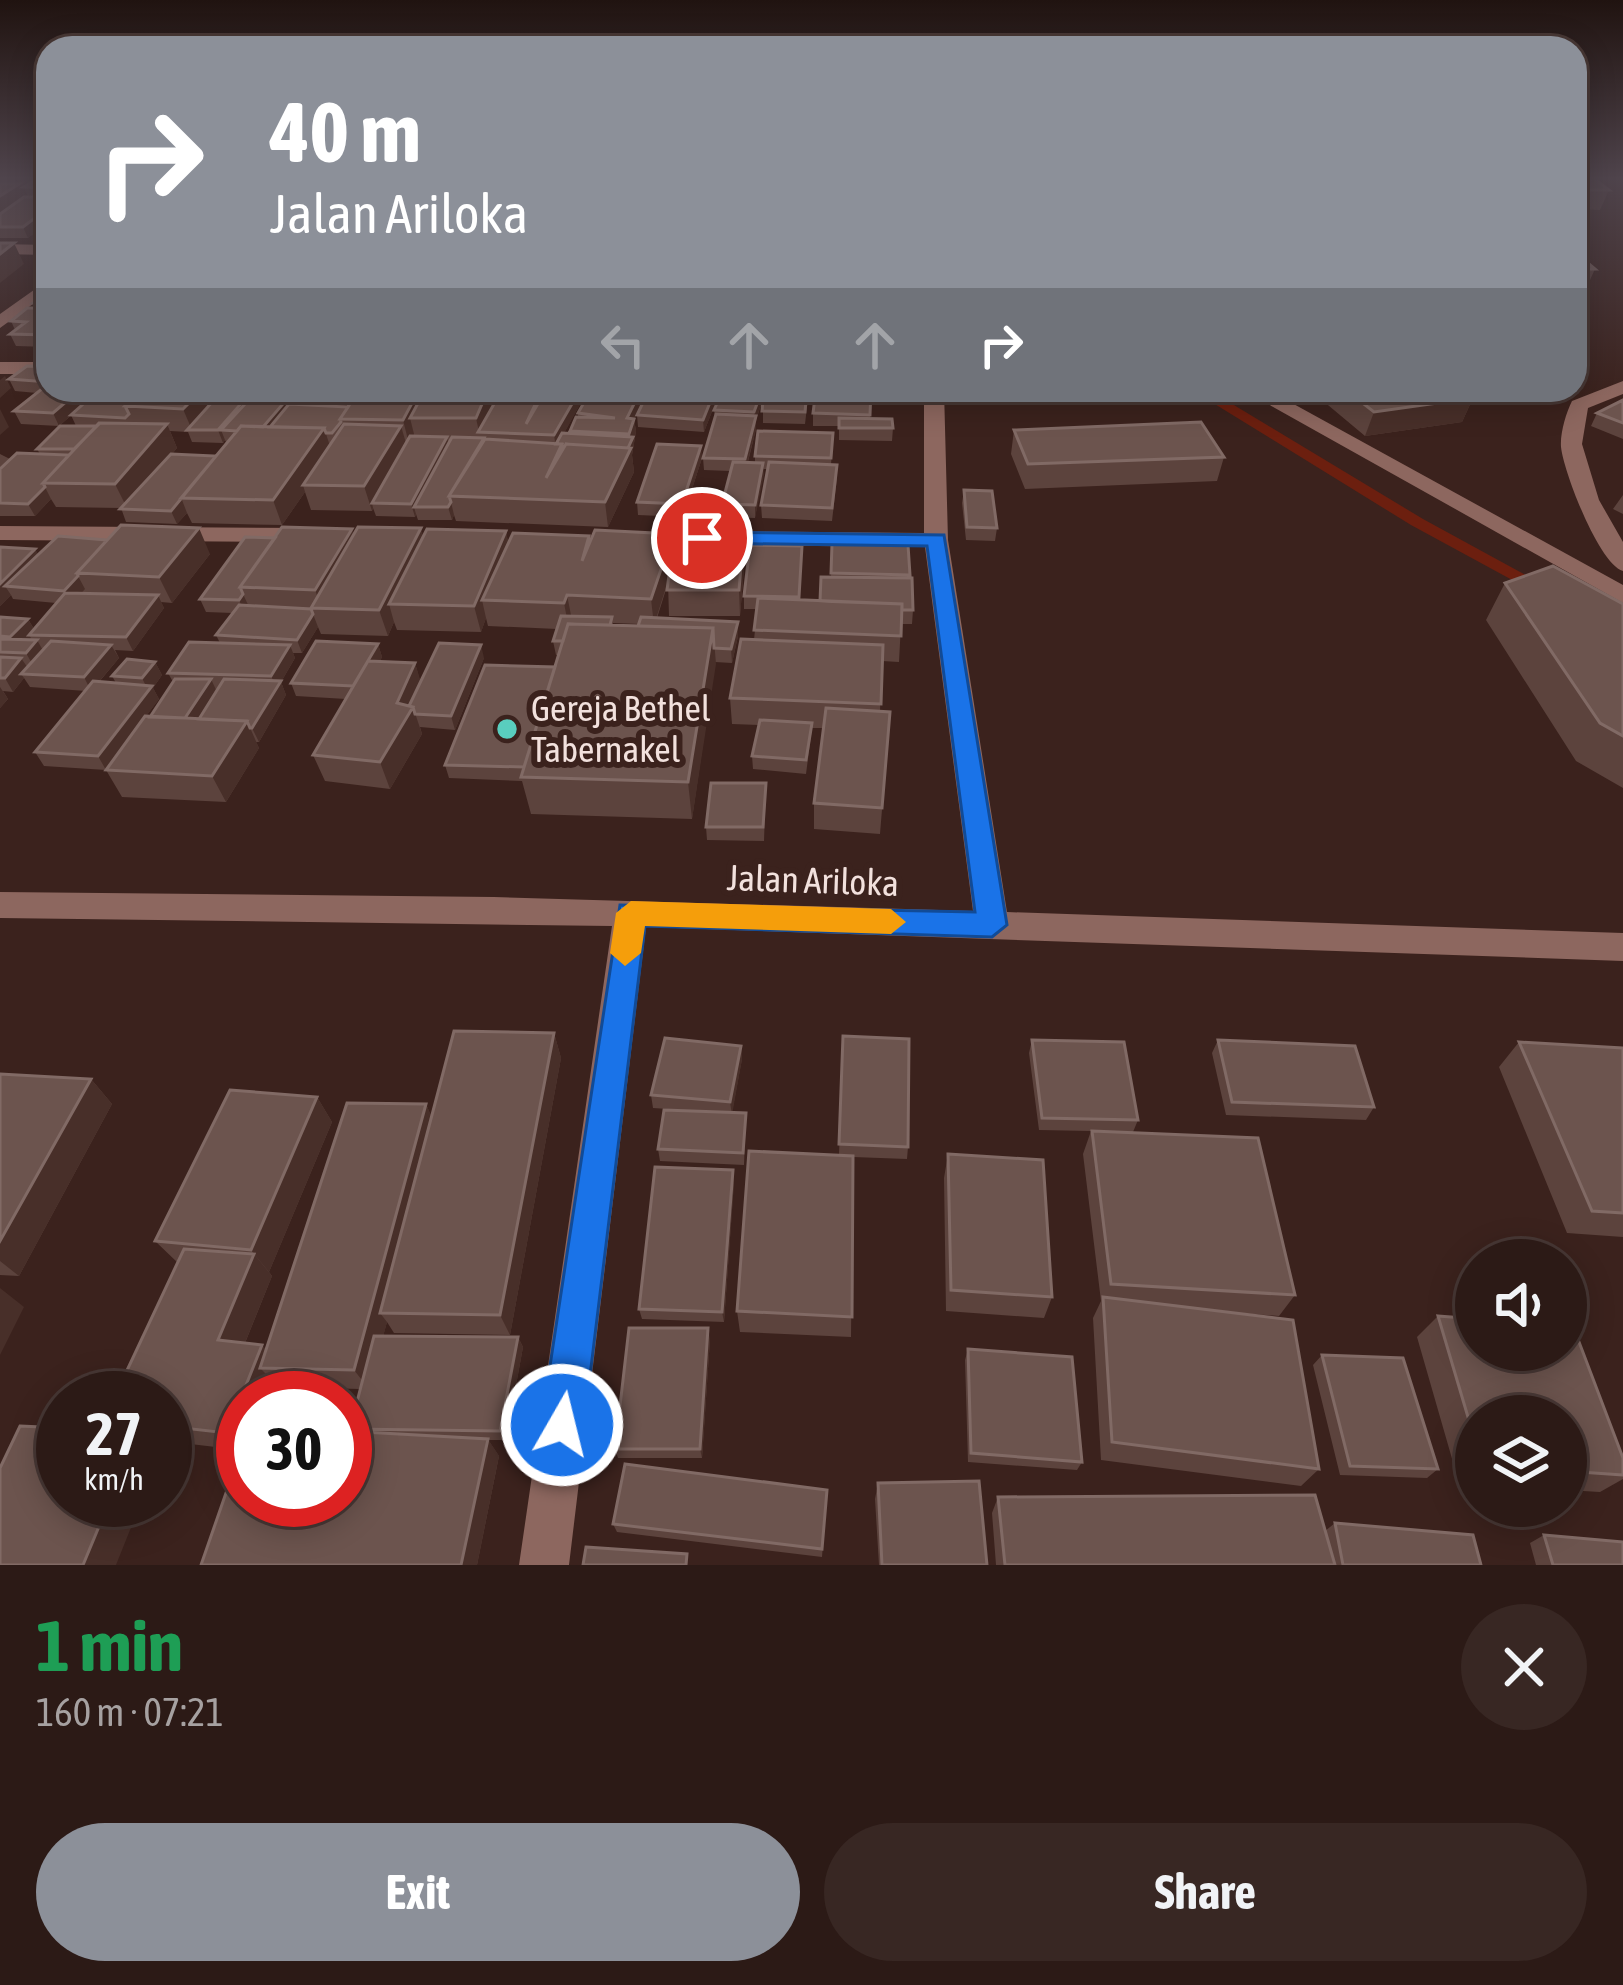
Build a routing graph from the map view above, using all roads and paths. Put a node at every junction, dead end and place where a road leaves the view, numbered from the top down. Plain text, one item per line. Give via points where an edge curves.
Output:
1 (36, 294) edge
2 (0, 323) edge
3 (0, 368) edge
4 (36, 368) edge
5 (1623, 387) edge
6 (934, 402) edge
7 (1275, 402) edge
8 (1586, 402) edge
9 (1587, 402) edge
10 (0, 533) edge
11 (328, 536) edge
12 (679, 538) edge
13 (937, 540) junction
14 (1623, 564) edge
15 (1623, 595) edge
16 (10, 905) edge
17 (631, 913) junction
18 (992, 925) junction
19 (0, 935) edge
20 (1623, 947) edge
21 (544, 1565) edge

1 - 2 street
3 - 4 street
5 - 9 street
6 - 13 street
7 - 15 street
8 - 14 street via 1571,444 1588,500
10 - 11 street
12 - 13 street
13 - 18 street
16 - 17 street, Jalan Ariloka
16 - 19 street
17 - 18 street, Jalan Ariloka
17 - 21 street
18 - 20 street, Jalan Ariloka via 1412,947

